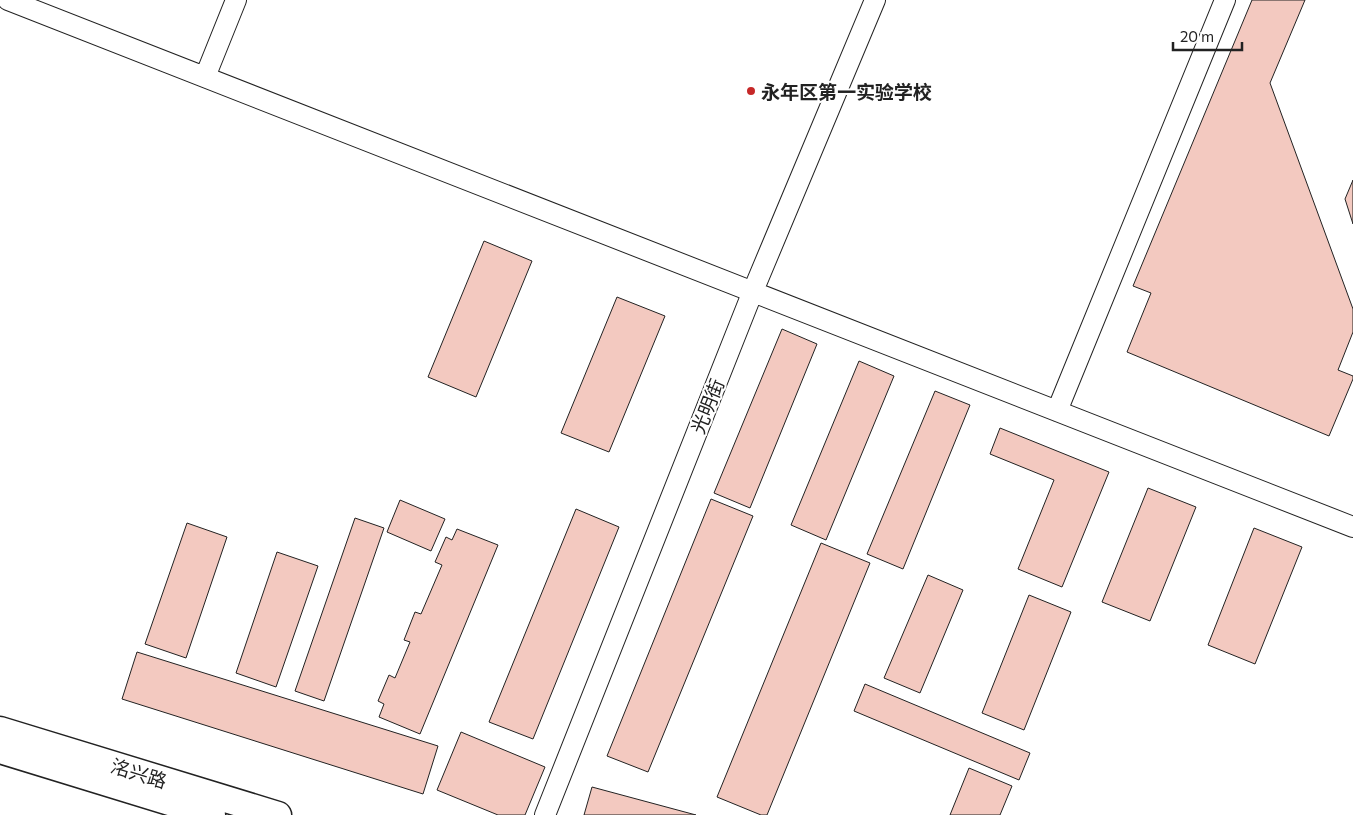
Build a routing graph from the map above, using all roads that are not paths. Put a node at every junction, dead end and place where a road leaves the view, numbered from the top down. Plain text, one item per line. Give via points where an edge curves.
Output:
1 (8, 0) edge
2 (236, 0) edge
3 (875, 0) edge
4 (1225, 0) edge
5 (205, 77) junction
6 (753, 291) junction
7 (1057, 410) junction
8 (1353, 527) edge
9 (0, 730) edge
10 (0, 750) edge
11 (212, 815) edge
12 (278, 815) edge
13 (545, 815) edge

1 - 5 street
2 - 5 street
3 - 6 street, 光明街
4 - 7 street
5 - 6 street
6 - 7 street
6 - 13 street, 光明街
7 - 8 street
9 - 12 street, 洺兴路
10 - 11 street, 洺兴路

